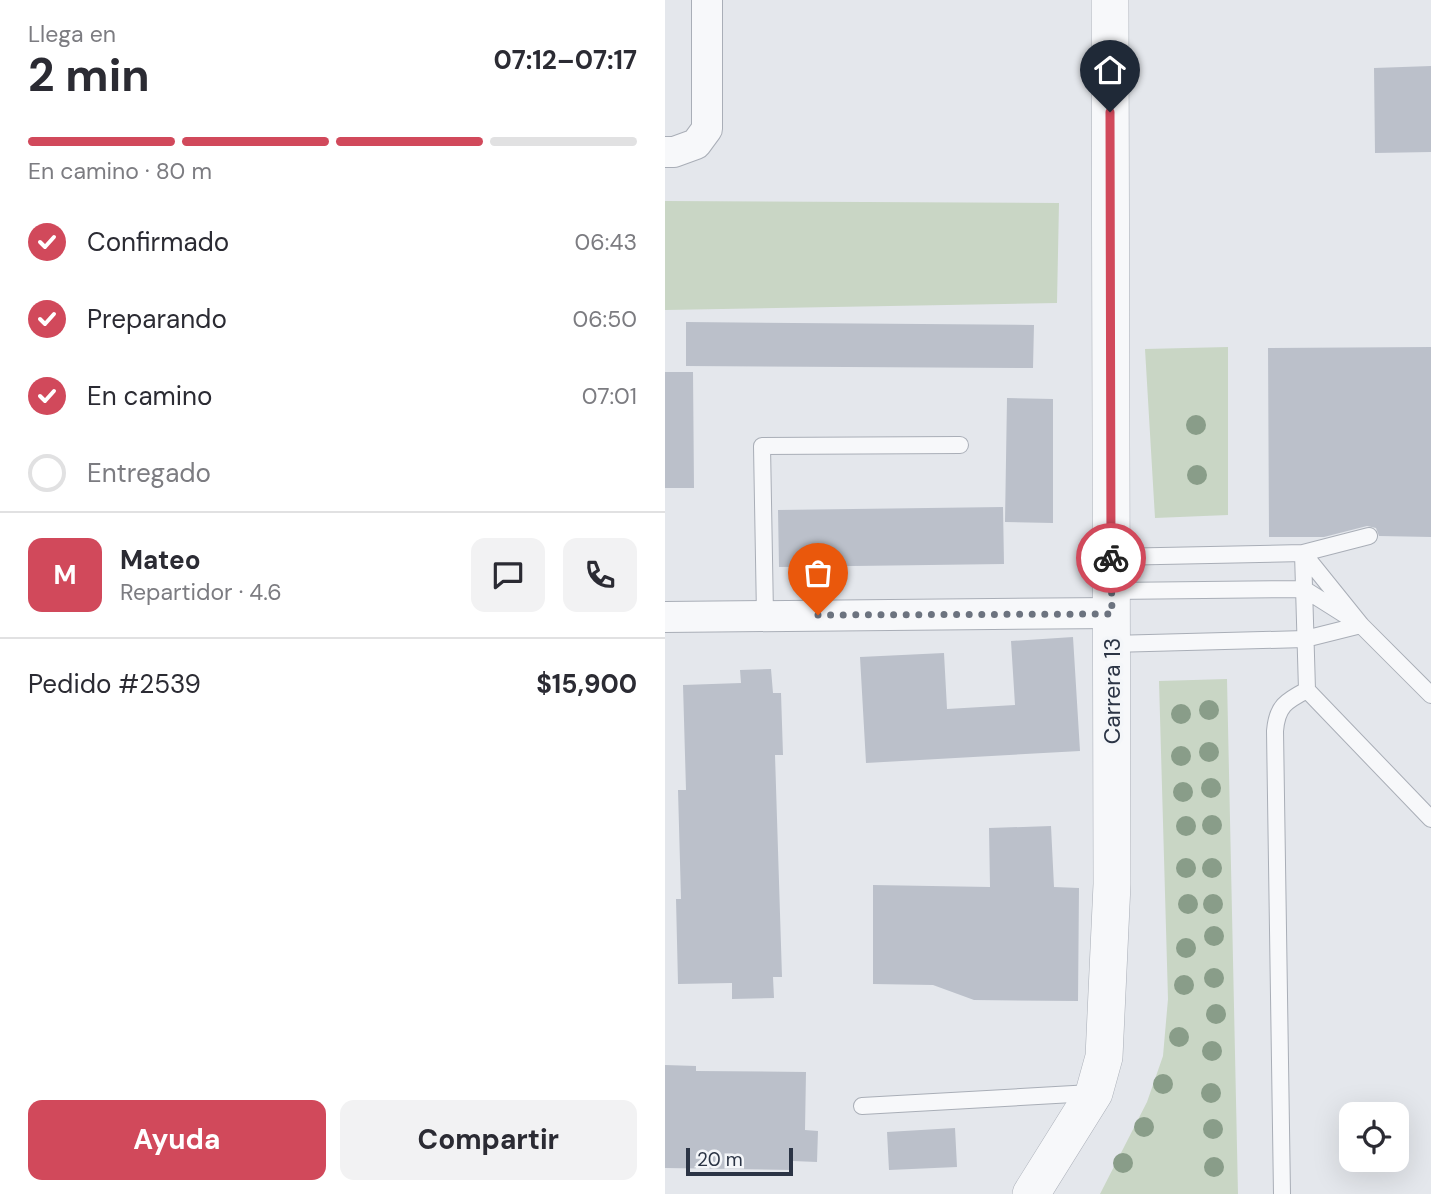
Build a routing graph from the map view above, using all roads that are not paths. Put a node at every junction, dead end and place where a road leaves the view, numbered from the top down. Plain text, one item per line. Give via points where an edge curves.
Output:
1 (707, 0) edge
2 (1110, 0) edge
3 (665, 152) edge
4 (960, 445) dead end
5 (1369, 536) dead end
6 (1303, 553) junction
7 (1304, 589) junction
8 (1111, 601) junction
9 (765, 615) junction
10 (665, 617) edge
11 (1361, 625) junction
12 (1305, 639) junction
13 (1307, 690) junction
14 (1431, 695) edge
15 (1431, 819) edge
16 (1094, 1093) junction
17 (862, 1106) dead end
18 (1031, 1194) edge
19 (1282, 1194) edge

1 - 3 street via 707,130 696,144
2 - 8 street, Carrera 13
4 - 9 lane via 762,446
5 - 6 lane
6 - 7 lane
6 - 8 lane
6 - 11 lane
7 - 8 lane
7 - 11 lane
7 - 12 lane
8 - 9 street
8 - 12 lane
8 - 16 street, Carrera 13 via 1112,884 1107,1023
9 - 10 street
11 - 12 lane
11 - 14 lane
12 - 13 lane
13 - 15 lane
13 - 19 lane via 1281,707 1275,730
16 - 17 lane
16 - 18 street, Carrera 13

